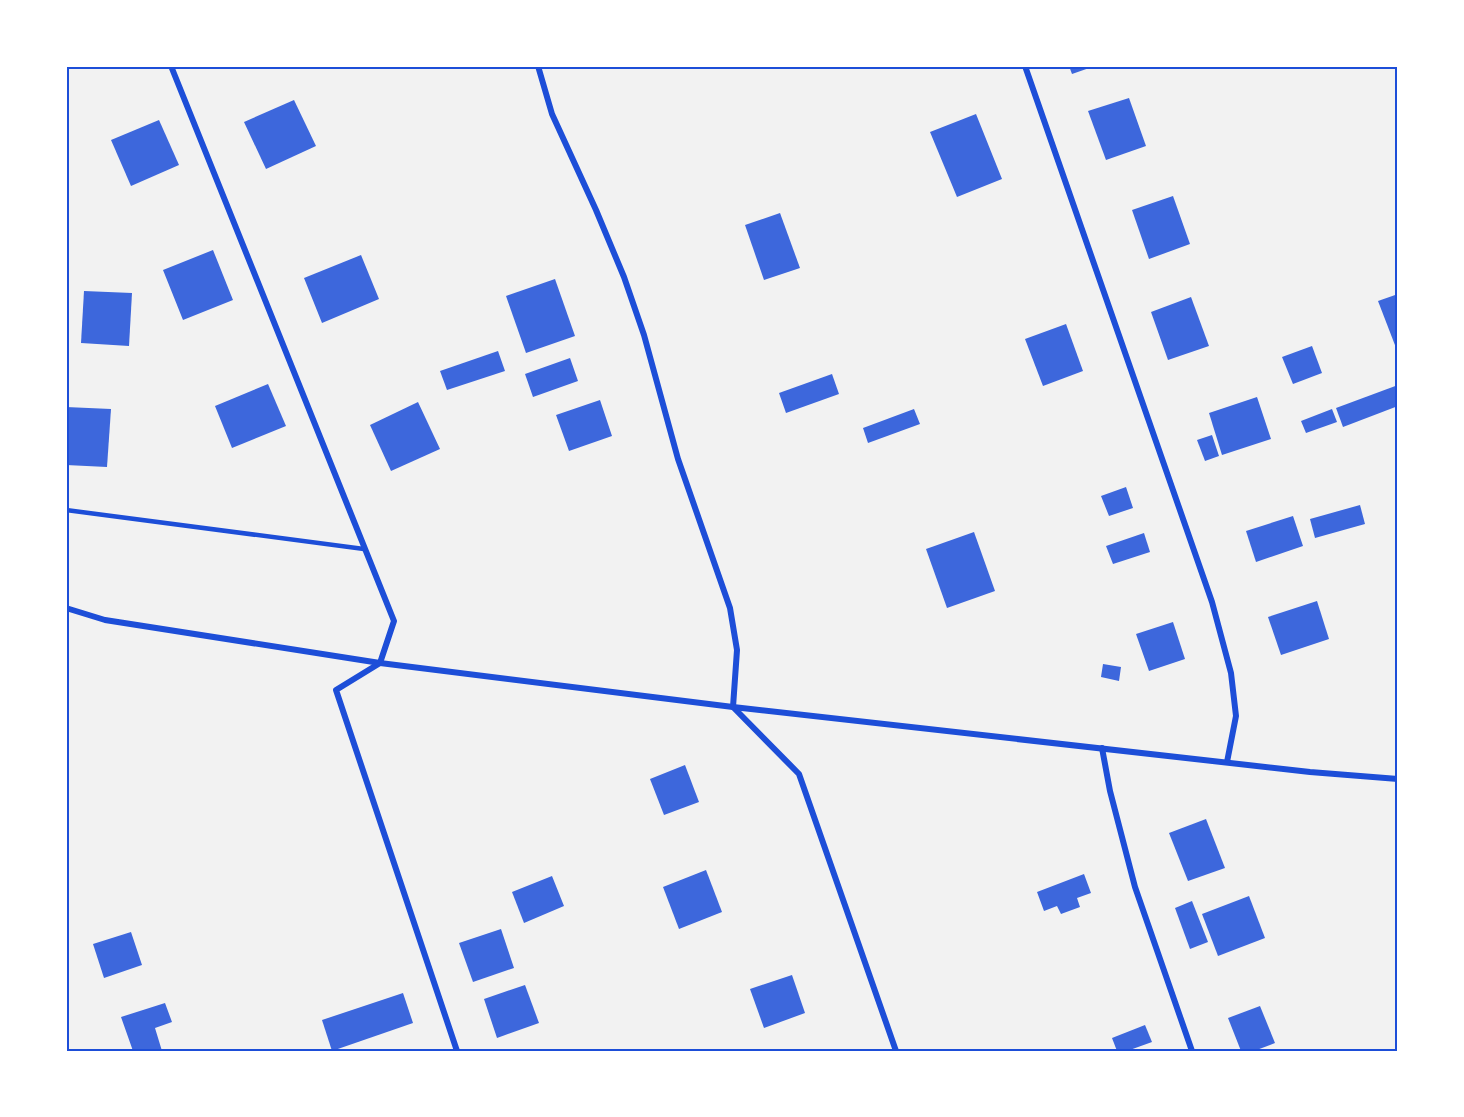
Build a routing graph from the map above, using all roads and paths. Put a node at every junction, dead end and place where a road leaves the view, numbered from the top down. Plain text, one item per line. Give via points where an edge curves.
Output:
1 (171, 66) edge
2 (538, 66) edge
3 (1025, 66) edge
4 (66, 510) edge
5 (364, 549) junction
6 (66, 608) edge
7 (380, 663) junction
8 (733, 707) junction
9 (1102, 748) junction
10 (1227, 762) junction
11 (1398, 779) edge
12 (457, 1051) edge
13 (896, 1051) edge
14 (1192, 1051) edge

1 - 5 street
2 - 8 street via 552,114 624,278 678,459 730,608 737,650
3 - 10 street via 1212,602 1232,673 1236,717
4 - 5 lane
5 - 7 street via 394,621
6 - 7 street via 105,620
7 - 8 street
7 - 12 street via 336,690
8 - 9 street
8 - 13 street via 799,774
9 - 10 street
9 - 14 street via 1135,887
10 - 11 street

